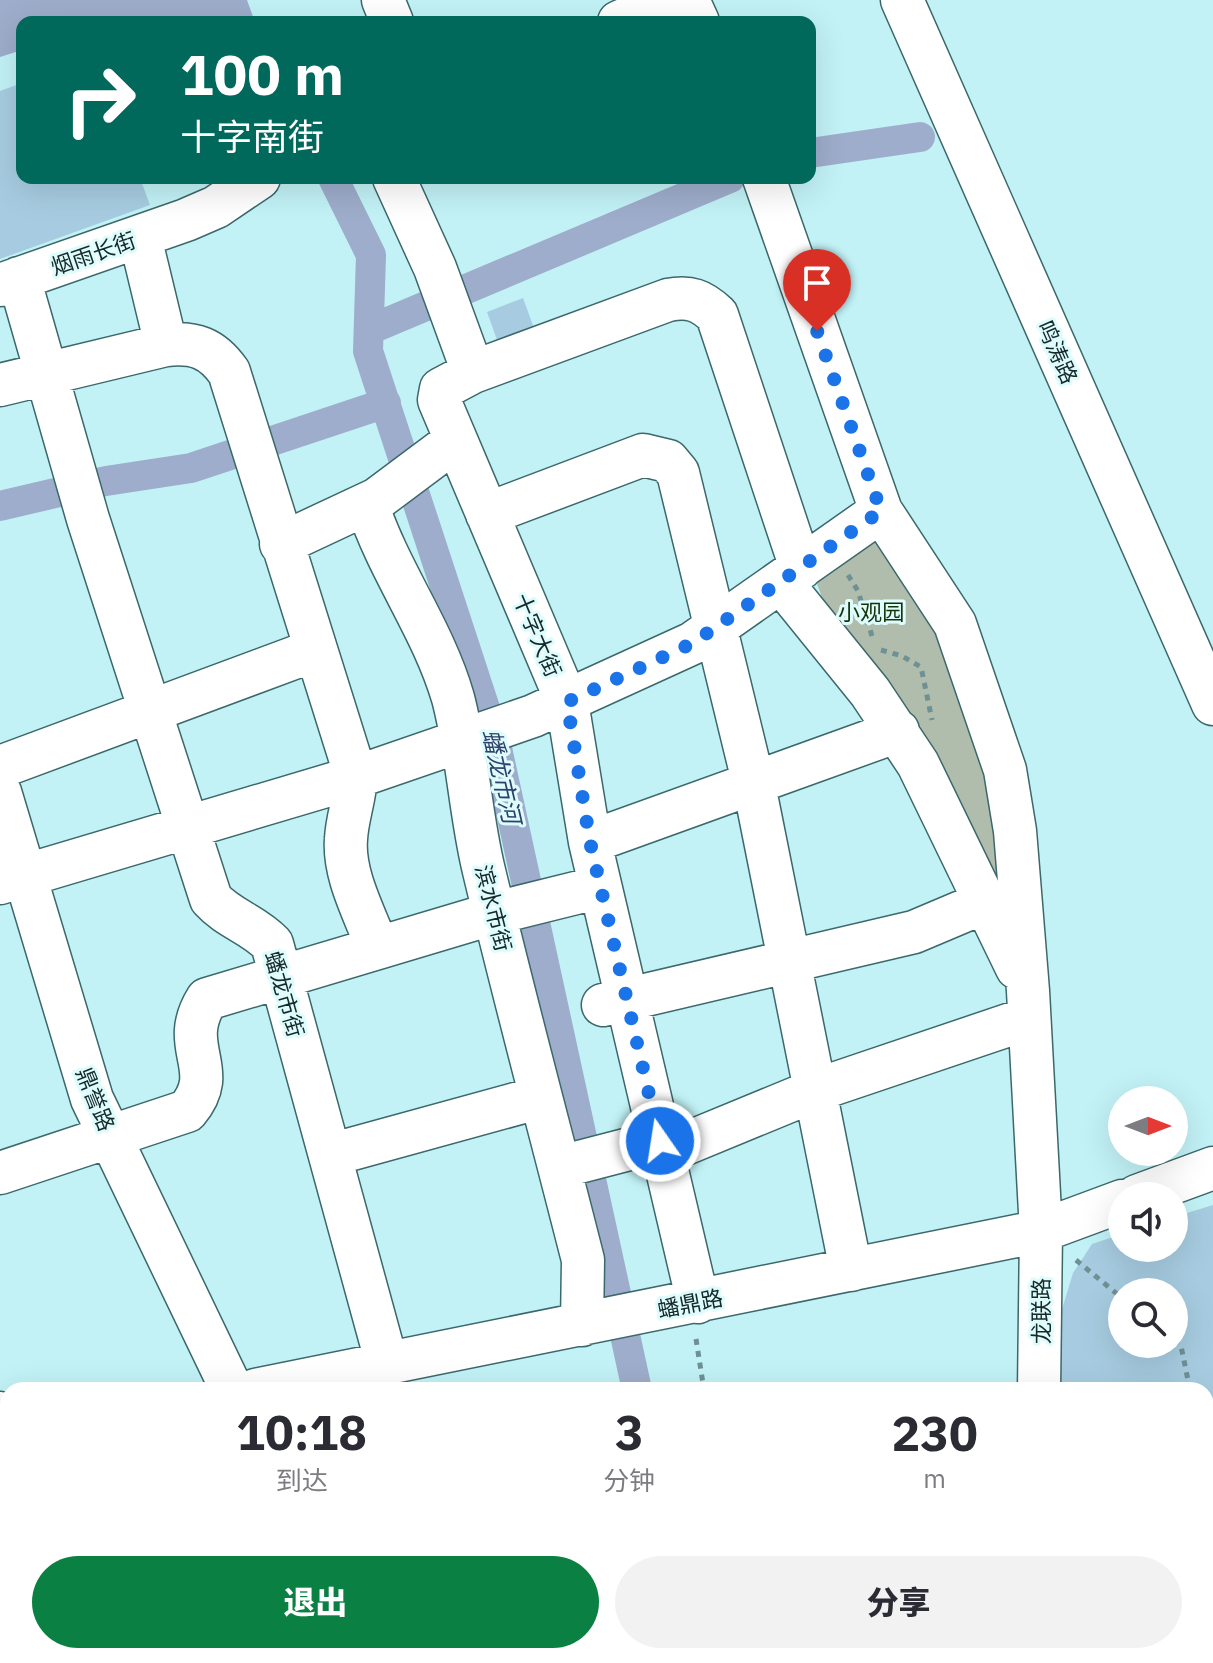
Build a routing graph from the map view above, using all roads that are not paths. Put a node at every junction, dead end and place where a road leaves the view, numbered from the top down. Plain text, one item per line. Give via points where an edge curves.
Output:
1 (668, 0) edge
2 (902, 0) edge
3 (632, 16) edge
4 (250, 184) edge
5 (397, 184) edge
6 (767, 187) edge
7 (140, 237) junction
8 (10, 281) edge
9 (166, 345) junction
10 (473, 372) junction
11 (47, 374) junction
12 (0, 385) edge
13 (445, 447) junction
14 (372, 502) junction
15 (881, 511) junction
16 (487, 514) junction
17 (281, 544) junction
18 (791, 575) junction
19 (718, 626) junction
20 (315, 650) junction
21 (1213, 704) edge
22 (550, 709) junction
23 (150, 712) junction
24 (901, 736) junction
25 (464, 742) junction
26 (0, 767) edge
27 (356, 777) junction
28 (754, 785) junction
29 (0, 792) edge
30 (188, 829) junction
31 (590, 842) junction
32 (11, 878) edge
33 (600, 887) junction
34 (985, 902) junction
35 (496, 913) junction
36 (377, 947) junction
37 (790, 962) junction
38 (280, 976) junction
39 (615, 1002) junction
40 (1028, 1004) junction
41 (816, 1090) junction
42 (541, 1097) junction
43 (111, 1137) junction
44 (662, 1147) junction
45 (330, 1155) junction
46 (561, 1167) junction
47 (1213, 1168) edge
48 (0, 1173) edge
49 (1175, 1182) edge
50 (1108, 1206) edge
51 (1041, 1231) junction
52 (851, 1270) junction
53 (697, 1320) junction
54 (582, 1325) junction
55 (387, 1364) junction
56 (228, 1382) edge
57 (301, 1382) edge
58 (1039, 1382) edge

1 - 3 street
2 - 21 street, 鸣涛路
4 - 7 street, 烟雨长街 via 216,207
5 - 10 street
6 - 15 street, 龙联路
7 - 8 street, 烟雨长街
7 - 9 street
8 - 11 street
9 - 11 street
9 - 17 street via 188,343 218,357 229,372
10 - 13 street, 十字大街 via 441,389
10 - 18 street via 668,300 704,302 717,315
11 - 12 street
11 - 23 street, 蟠龙市街
13 - 14 street
13 - 16 street, 十字大街
14 - 17 street
14 - 25 street, 滨水市街 via 381,546 422,620 452,694
15 - 18 street
15 - 40 street, 龙联路 via 955,624 1005,770
16 - 19 street via 630,459 657,456 668,461 678,473
16 - 22 street, 十字大街
17 - 20 street
18 - 19 street
18 - 24 street
19 - 22 street via 693,643
19 - 28 street
20 - 23 street
20 - 27 street
22 - 25 street
22 - 31 street, 十字大街
23 - 26 street
23 - 30 street, 蟠龙市街
24 - 28 street
24 - 34 street
25 - 27 street
25 - 35 street, 滨水市街 via 483,867
27 - 30 street
27 - 36 street via 347,862
28 - 31 street
28 - 37 street
29 - 32 street, 鼎誉路
30 - 32 street
30 - 38 street, 蟠龙市街 via 211,899 226,915 256,927 272,944
31 - 33 street, 十字大街
32 - 43 street, 鼎誉路 via 92,1099
33 - 35 street
33 - 39 street, 十字大街
34 - 37 street via 914,932
34 - 40 street
35 - 36 street
35 - 42 street, 滨水市街
36 - 38 street
37 - 39 street
37 - 41 street
38 - 43 street via 207,999 196,1016 193,1035 202,1070 201,1095 187,1111
38 - 45 street, 蟠龙市街
39 - 44 street, 十字大街
40 - 41 street
40 - 51 street, 龙联路
41 - 44 street
41 - 52 street
42 - 45 street
42 - 46 street, 滨水市街
43 - 48 street
43 - 56 street, 鼎誉路
44 - 46 street
44 - 53 street, 十字大街
45 - 55 street, 蟠龙市街
46 - 54 street, 滨水市街 via 583,1260
47 - 49 street
50 - 51 street, 蟠鼎路
51 - 52 street, 蟠鼎路
51 - 58 street, 龙联路
52 - 53 street, 蟠鼎路
53 - 54 street, 蟠鼎路
54 - 55 street, 蟠鼎路
55 - 57 street, 蟠鼎路

